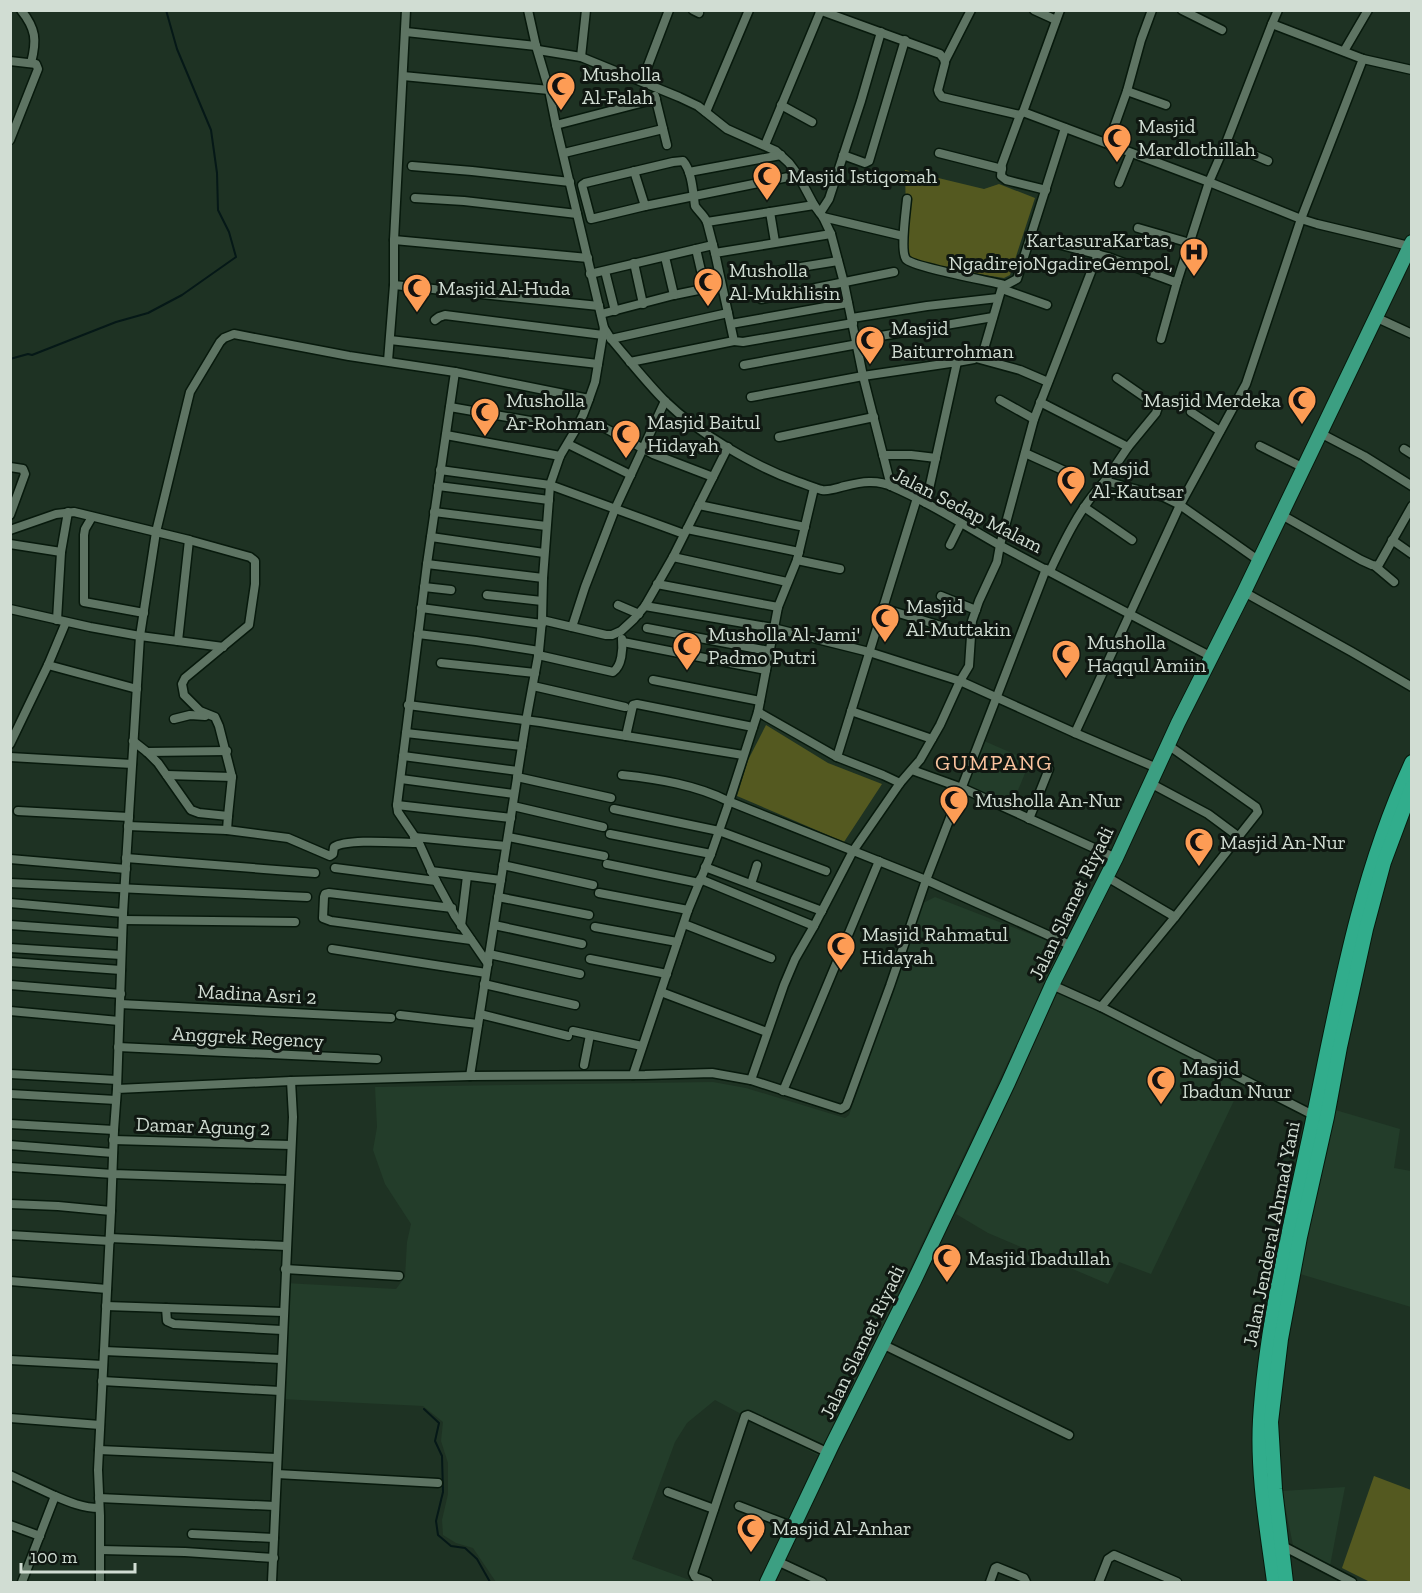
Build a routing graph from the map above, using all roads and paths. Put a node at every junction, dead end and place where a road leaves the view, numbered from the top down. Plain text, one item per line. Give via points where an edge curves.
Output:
1 (21, 10) edge
2 (406, 10) edge
3 (528, 10) edge
4 (586, 10) edge
5 (669, 10) edge
6 (749, 10) edge
7 (971, 10) edge
8 (1034, 10) edge
9 (1060, 10) edge
10 (1152, 10) edge
11 (1182, 10) edge
12 (1278, 10) edge
13 (1368, 10) edge
14 (820, 11) edge
15 (1056, 20) junction
16 (1272, 24) junction
17 (1222, 30) dead end
18 (406, 32) junction
19 (881, 32) junction
20 (905, 40) junction
21 (537, 48) junction
22 (1344, 51) junction
23 (582, 57) junction
24 (1363, 59) junction
25 (10, 61) edge
26 (945, 61) junction
27 (33, 64) junction
28 (1412, 70) edge
29 (403, 76) junction
30 (642, 81) junction
31 (654, 87) junction
32 (549, 90) junction
33 (1127, 91) junction
34 (656, 99) junction
35 (781, 105) junction
36 (1166, 105) dead end
37 (706, 112) junction
38 (1022, 114) junction
39 (812, 122) dead end
40 (556, 125) junction
41 (1065, 128) junction
42 (663, 129) junction
43 (10, 140) edge
44 (1226, 142) junction
45 (1108, 144) junction
46 (667, 145) dead end
47 (765, 145) junction
48 (564, 153) junction
49 (939, 153) dead end
50 (1131, 153) junction
51 (781, 155) junction
52 (843, 155) junction
53 (1268, 161) dead end
54 (412, 166) dead end
55 (1002, 169) junction
56 (634, 171) junction
57 (689, 172) junction
58 (798, 175) junction
59 (570, 182) junction
60 (1209, 182) junction
61 (1119, 183) dead end
62 (1046, 190) junction
63 (694, 195) junction
64 (415, 198) dead end
65 (907, 199) dead end
66 (586, 204) junction
67 (814, 205) junction
68 (645, 206) junction
69 (576, 210) junction
70 (770, 212) junction
71 (822, 215) junction
72 (1301, 219) junction
73 (707, 222) junction
74 (1138, 228) dead end
75 (831, 234) junction
76 (903, 236) junction
77 (1030, 237) junction
78 (394, 240) junction
79 (775, 242) junction
80 (1190, 243) junction
81 (1410, 244) edge
82 (696, 249) junction
83 (714, 249) junction
84 (1098, 254) junction
85 (665, 257) junction
86 (588, 258) junction
87 (838, 261) junction
88 (634, 263) junction
89 (605, 271) junction
90 (894, 272) dead end
91 (590, 273) junction
92 (757, 274) dead end
93 (1177, 282) junction
94 (844, 283) junction
95 (394, 285) junction
96 (1002, 290) junction
97 (674, 295) junction
98 (760, 299) dead end
99 (848, 303) junction
100 (644, 304) junction
101 (1047, 305) dead end
102 (600, 310) junction
103 (615, 311) junction
104 (728, 313) junction
105 (993, 317) junction
106 (1375, 317) junction
107 (435, 320) dead end
108 (852, 321) junction
109 (731, 324) junction
110 (606, 334) junction
111 (1412, 334) edge
112 (1161, 339) dead end
113 (390, 340) junction
114 (734, 341) junction
115 (857, 342) junction
116 (976, 358) junction
117 (388, 361) junction
118 (630, 362) junction
119 (957, 362) junction
120 (598, 364) junction
121 (744, 365) dead end
122 (455, 372) junction
123 (863, 376) junction
124 (1118, 378) dead end
125 (1048, 382) junction
126 (751, 397) dead end
127 (589, 399) junction
128 (1000, 400) dead end
129 (665, 401) junction
130 (1040, 402) junction
131 (450, 407) junction
132 (1191, 412) dead end
133 (874, 417) junction
134 (1034, 419) junction
135 (603, 427) dead end
136 (576, 429) junction
137 (1220, 431) junction
138 (1320, 433) junction
139 (446, 435) junction
140 (779, 437) dead end
141 (568, 444) junction
142 (1260, 446) dead end
143 (728, 447) junction
144 (1128, 447) junction
145 (643, 448) junction
146 (1025, 453) junction
147 (883, 455) junction
148 (560, 456) junction
149 (936, 458) junction
150 (10, 466) edge
151 (1304, 468) junction
152 (440, 470) junction
153 (1067, 472) dead end
154 (631, 475) junction
155 (713, 477) junction
156 (1105, 481) junction
157 (550, 485) junction
158 (438, 486) junction
159 (891, 486) junction
160 (1412, 486) edge
161 (814, 488) junction
162 (917, 498) junction
163 (549, 500) junction
164 (926, 503) junction
165 (699, 505) junction
166 (1180, 505) junction
167 (1412, 506) edge
168 (1084, 507) junction
169 (615, 509) junction
170 (68, 512) junction
171 (434, 512) junction
172 (1280, 514) junction
173 (10, 515) edge
174 (89, 516) junction
175 (961, 523) junction
176 (546, 526) junction
177 (805, 527) junction
178 (10, 530) edge
179 (156, 532) junction
180 (685, 532) junction
181 (431, 537) junction
182 (189, 540) junction
183 (1132, 540) dead end
184 (1392, 540) junction
185 (10, 544) edge
186 (950, 545) dead end
187 (1000, 545) junction
188 (61, 552) junction
189 (544, 553) junction
190 (1412, 554) edge
191 (798, 556) junction
192 (673, 557) junction
193 (1258, 560) junction
194 (427, 564) junction
195 (1375, 566) junction
196 (840, 568) dead end
197 (1048, 570) junction
198 (543, 578) junction
199 (787, 582) junction
200 (1394, 582) dead end
201 (657, 584) junction
202 (424, 587) junction
203 (451, 590) dead end
204 (1244, 592) junction
205 (487, 596) dead end
206 (941, 596) dead end
207 (542, 601) junction
208 (618, 605) dead end
209 (645, 606) junction
210 (778, 607) junction
211 (421, 608) junction
212 (882, 608) junction
213 (10, 609) edge
214 (976, 610) junction
215 (144, 613) junction
216 (639, 614) junction
217 (1129, 614) junction
218 (62, 621) junction
219 (542, 622) junction
220 (572, 627) junction
221 (647, 628) dead end
222 (773, 628) junction
223 (621, 631) junction
224 (418, 634) junction
225 (971, 635) junction
226 (140, 636) junction
227 (178, 641) junction
228 (623, 642) junction
229 (223, 647) junction
230 (769, 651) junction
231 (869, 652) junction
232 (538, 653) junction
233 (1210, 656) junction
234 (441, 663) dead end
235 (48, 665) junction
236 (766, 670) junction
237 (535, 673) junction
238 (652, 680) dead end
239 (960, 681) junction
240 (532, 686) junction
241 (1412, 687) edge
242 (137, 689) junction
243 (997, 697) junction
244 (760, 701) junction
245 (408, 705) junction
246 (625, 707) dead end
247 (851, 711) junction
248 (758, 712) junction
249 (214, 717) junction
250 (174, 720) dead end
251 (526, 721) junction
252 (753, 726) junction
253 (406, 732) junction
254 (1075, 733) junction
255 (626, 736) junction
256 (932, 739) junction
257 (133, 741) junction
258 (10, 744) edge
259 (1168, 745) junction
260 (522, 746) junction
261 (226, 751) junction
262 (147, 752) junction
263 (743, 755) junction
264 (403, 756) junction
265 (10, 757) edge
266 (837, 757) junction
267 (1412, 762) edge
268 (132, 764) junction
269 (1157, 768) junction
270 (1049, 769) dead end
271 (912, 770) junction
272 (518, 774) junction
273 (166, 775) junction
274 (622, 775) dead end
275 (232, 777) junction
276 (401, 779) junction
277 (900, 783) junction
278 (1150, 783) junction
279 (1412, 787) edge
280 (962, 788) junction
281 (514, 794) junction
282 (611, 798) dead end
283 (728, 801) junction
284 (397, 805) junction
285 (513, 806) junction
286 (614, 809) dead end
287 (18, 811) dead end
288 (228, 816) junction
289 (511, 818) junction
290 (1029, 819) junction
291 (128, 821) junction
292 (603, 827) dead end
293 (227, 831) junction
294 (719, 831) junction
295 (610, 834) dead end
296 (1239, 837) junction
297 (417, 840) junction
298 (507, 841) junction
299 (853, 851) junction
300 (711, 854) junction
301 (126, 858) junction
302 (1116, 858) junction
303 (10, 859) edge
304 (879, 861) junction
305 (503, 866) junction
306 (757, 866) dead end
307 (705, 867) junction
308 (335, 868) dead end
309 (126, 869) junction
310 (431, 871) junction
311 (826, 871) dead end
312 (315, 873) dead end
313 (466, 876) junction
314 (1107, 877) junction
315 (501, 880) junction
316 (926, 880) junction
317 (436, 881) junction
318 (699, 881) junction
319 (10, 883) edge
320 (751, 884) junction
321 (593, 885) dead end
322 (124, 890) junction
323 (599, 893) dead end
324 (307, 897) dead end
325 (498, 897) junction
326 (10, 903) edge
327 (452, 908) junction
328 (688, 910) junction
329 (822, 911) junction
330 (590, 915) dead end
331 (123, 917) junction
332 (1175, 917) junction
333 (295, 922) dead end
334 (684, 924) junction
335 (10, 925) edge
336 (494, 925) junction
337 (461, 926) junction
338 (814, 926) junction
339 (595, 927) dead end
340 (122, 933) junction
341 (471, 940) junction
342 (677, 942) junction
343 (582, 944) dead end
344 (1072, 946) junction
345 (10, 948) edge
346 (332, 949) dead end
347 (489, 954) junction
348 (121, 955) junction
349 (771, 958) dead end
350 (590, 959) dead end
351 (10, 962) edge
352 (487, 968) junction
353 (121, 970) junction
354 (580, 974) dead end
355 (667, 974) junction
356 (484, 984) junction
357 (10, 986) edge
358 (1052, 986) junction
359 (661, 992) junction
360 (120, 999) junction
361 (575, 1005) dead end
362 (1101, 1007) junction
363 (10, 1011) edge
364 (480, 1014) junction
365 (119, 1021) junction
366 (478, 1024) junction
367 (764, 1031) dead end
368 (590, 1035) junction
369 (642, 1046) junction
370 (118, 1047) junction
371 (377, 1059) dead end
372 (584, 1065) dead end
373 (10, 1074) edge
374 (633, 1075) junction
375 (470, 1076) junction
376 (751, 1080) junction
377 (291, 1081) junction
378 (117, 1084) junction
379 (783, 1091) junction
380 (10, 1094) edge
381 (116, 1100) junction
382 (1320, 1116) junction
383 (10, 1124) edge
384 (114, 1130) junction
385 (113, 1140) junction
386 (10, 1145) edge
387 (291, 1145) junction
388 (113, 1153) junction
389 (10, 1167) edge
390 (113, 1174) junction
391 (290, 1180) junction
392 (10, 1204) edge
393 (111, 1211) junction
394 (10, 1234) edge
395 (110, 1239) junction
396 (286, 1246) junction
397 (285, 1269) junction
398 (399, 1276) dead end
399 (10, 1281) edge
400 (107, 1289) junction
401 (106, 1306) junction
402 (166, 1308) junction
403 (283, 1312) junction
404 (282, 1330) junction
405 (882, 1344) junction
406 (104, 1351) junction
407 (281, 1359) junction
408 (10, 1360) edge
409 (103, 1365) junction
410 (102, 1381) junction
411 (280, 1391) junction
412 (10, 1418) edge
413 (100, 1425) junction
414 (1070, 1436) dead end
415 (99, 1450) junction
416 (829, 1453) junction
417 (277, 1458) junction
418 (277, 1474) junction
419 (10, 1475) edge
420 (438, 1483) dead end
421 (668, 1492) dead end
422 (55, 1496) junction
423 (99, 1498) junction
424 (276, 1506) junction
425 (739, 1506) dead end
426 (99, 1508) junction
427 (714, 1509) junction
428 (10, 1525) edge
429 (794, 1527) junction
430 (192, 1534) dead end
431 (40, 1536) junction
432 (274, 1538) junction
433 (1268, 1538) junction
434 (1281, 1545) junction
435 (100, 1550) junction
436 (274, 1557) junction
437 (777, 1561) junction
438 (1166, 1580) edge
439 (22, 1582) edge
440 (100, 1582) edge
441 (272, 1582) edge
442 (708, 1582) edge
443 (767, 1582) edge
444 (822, 1582) edge
445 (990, 1582) edge
446 (1026, 1582) edge
447 (1099, 1582) edge
448 (1177, 1582) edge
449 (1274, 1582) edge
450 (1286, 1582) edge
451 (1352, 1582) edge

1 - 27 street via 34,32
2 - 18 street
3 - 21 street
4 - 23 street
5 - 30 street
6 - 37 street
7 - 26 street
8 - 15 street
9 - 15 street
10 - 33 street
11 - 17 street
12 - 16 street
13 - 22 street
14 - 19 street
14 - 35 street
15 - 38 street
16 - 22 street
16 - 44 street
18 - 21 street
18 - 29 street
19 - 20 street
19 - 52 street
20 - 26 street via 940,54
20 - 52 street via 869,160 865,163
21 - 23 street
21 - 32 street
22 - 24 street
23 - 30 street
24 - 28 street
24 - 72 street
25 - 27 street
26 - 38 street via 938,90 942,97
27 - 43 street via 38,69
29 - 32 street
29 - 78 street
30 - 31 street
31 - 34 street
31 - 37 street
32 - 40 street
33 - 36 street
33 - 45 street
34 - 40 street
34 - 42 street
35 - 39 street
35 - 47 street
37 - 47 street via 727,129
38 - 41 street
38 - 55 street
40 - 48 street
41 - 45 street
41 - 62 street
42 - 46 street
42 - 48 street
44 - 53 street
44 - 60 street
45 - 50 street
47 - 51 street
48 - 59 street
49 - 55 street
50 - 60 street
50 - 61 street
51 - 57 street
51 - 58 street
52 - 71 street
54 - 59 street
55 - 62 street via 1003,178
56 - 57 street via 680,161
56 - 66 street via 582,185
56 - 68 street
57 - 63 street
58 - 63 street
58 - 67 street
59 - 69 street
60 - 72 street
60 - 80 street
62 - 77 street
63 - 68 street
63 - 73 street via 695,206
64 - 69 street
65 - 76 street
66 - 68 street via 593,219
66 - 69 street
67 - 70 street
67 - 71 street
69 - 86 street
70 - 73 street
70 - 79 street
71 - 75 street
71 - 76 street
72 - 81 street
72 - 137 street via 1246,384
73 - 83 street
74 - 80 street
75 - 79 street
75 - 87 street
76 - 96 street via 904,257 911,262
77 - 84 street
77 - 96 street via 1017,279
78 - 86 street
78 - 95 street
79 - 83 street
80 - 93 street
81 - 106 main road, Jalan Slamet Riyadi
82 - 83 street
82 - 85 street
82 - 97 street via 709,287
83 - 104 street
84 - 93 street
84 - 125 street
85 - 88 street
85 - 97 street
86 - 91 street
87 - 92 street
87 - 94 street
88 - 89 street
88 - 100 street
89 - 91 street
89 - 103 street
90 - 94 street
91 - 102 street
93 - 112 street
94 - 98 street
94 - 99 street
95 - 102 street
95 - 113 street
96 - 101 street
96 - 105 street
96 - 108 street
97 - 100 street
99 - 108 street
99 - 109 street
100 - 103 street
102 - 103 street
102 - 110 street
104 - 109 street
104 - 110 street
105 - 115 street
105 - 116 street via 984,349
106 - 111 street
106 - 138 main road, Jalan Slamet Riyadi
107 - 110 street via 445,315
108 - 114 street
108 - 115 street
109 - 114 street
110 - 118 street, Jalan Sedap Malam
110 - 120 street
113 - 117 street
113 - 120 street
114 - 118 street
115 - 121 street
115 - 123 street
116 - 119 street
116 - 125 street
117 - 122 street
117 - 179 street via 239,334 224,338 190,392
118 - 129 street, Jalan Sedap Malam
119 - 123 street
119 - 149 street
120 - 127 street
122 - 127 street
122 - 131 street
123 - 126 street
123 - 133 street
124 - 144 street via 1158,407
125 - 130 street
127 - 136 street
128 - 134 street
129 - 143 street, Jalan Sedap Malam
129 - 145 street
130 - 134 street
130 - 144 street
131 - 136 street
131 - 139 street
132 - 137 street
133 - 140 street
133 - 147 street
134 - 146 street
135 - 145 street
136 - 141 street
137 - 166 street
138 - 151 main road, Jalan Slamet Riyadi
138 - 160 street
139 - 148 street
139 - 152 street
141 - 148 street
141 - 154 street
142 - 151 street
143 - 155 street
143 - 161 street, Jalan Sedap Malam via 776,474
144 - 156 street
145 - 154 street
145 - 155 street
146 - 153 street
146 - 187 street
147 - 149 street
147 - 159 street
148 - 157 street
149 - 164 street
150 - 173 street via 25,474
151 - 172 main road, Jalan Slamet Riyadi
152 - 157 street
152 - 158 street
154 - 169 street
155 - 165 street
156 - 166 street
156 - 168 street
157 - 163 street
157 - 169 street
158 - 163 street
158 - 171 street
159 - 161 street, Jalan Sedap Malam via 872,481 832,490
159 - 162 street, Jalan Sedap Malam
161 - 177 street
162 - 164 street, Jalan Sedap Malam
162 - 212 street
163 - 176 street
164 - 175 street, Jalan Sedap Malam
165 - 177 street
165 - 180 street
166 - 193 street
166 - 217 street
167 - 184 street
168 - 183 street
168 - 197 street
169 - 180 street
169 - 220 street
170 - 174 street
170 - 178 street
170 - 188 street
171 - 176 street
171 - 181 street
172 - 193 main road, Jalan Slamet Riyadi
172 - 195 street
174 - 179 street
174 - 215 street via 84,535 84,602
175 - 186 street
175 - 187 street, Jalan Sedap Malam
176 - 189 street
177 - 191 street
179 - 182 street
179 - 215 street
180 - 191 street
180 - 192 street
181 - 189 street
181 - 194 street
182 - 227 street
182 - 229 street via 255,561 249,626
184 - 190 street
184 - 195 street via 1380,564
185 - 188 street
187 - 197 street, Jalan Sedap Malam
187 - 214 street via 997,562
188 - 218 street
189 - 198 street
191 - 196 street
191 - 199 street
192 - 199 street
192 - 201 street
193 - 204 main road, Jalan Slamet Riyadi
194 - 198 street
194 - 202 street
195 - 200 street
197 - 217 street, Jalan Sedap Malam
197 - 243 street
198 - 207 street
199 - 210 street
201 - 209 street
201 - 210 street
202 - 203 street
202 - 211 street
204 - 233 main road, Jalan Slamet Riyadi
204 - 241 street
205 - 207 street
206 - 214 street
207 - 219 street
208 - 216 street
209 - 216 street
209 - 222 street
210 - 222 street
211 - 219 street
211 - 224 street
212 - 225 street
212 - 231 street
213 - 218 street
214 - 225 street
215 - 226 street
216 - 223 street
217 - 233 street, Jalan Sedap Malam
217 - 254 street
218 - 226 street
218 - 235 street
219 - 220 street
219 - 232 street
220 - 223 street via 606,635
221 - 230 street
222 - 230 street
222 - 231 street
223 - 228 street
224 - 232 street
224 - 245 street
225 - 239 street via 970,663
226 - 227 street
226 - 242 street
227 - 229 street
228 - 232 street via 620,666 613,672
228 - 236 street
229 - 249 street via 182,684 186,697 200,711
230 - 236 street
231 - 239 street
231 - 247 street
232 - 237 street
233 - 259 main road, Jalan Slamet Riyadi
234 - 237 street
235 - 242 street
235 - 258 street
236 - 244 street
237 - 240 street
238 - 244 street
239 - 243 street
239 - 256 street
240 - 246 street
240 - 251 street
242 - 257 street
243 - 254 street
243 - 280 street
244 - 248 street
245 - 251 street
245 - 253 street
247 - 256 street
247 - 266 street
248 - 252 street
248 - 266 street
249 - 250 street via 190,715
249 - 261 street
251 - 255 street
251 - 260 street
252 - 255 street via 637,704 631,710
252 - 263 street
253 - 260 street
253 - 264 street
254 - 269 street
255 - 263 street
256 - 271 street
257 - 262 street
257 - 268 street
259 - 269 main road, Jalan Slamet Riyadi
259 - 296 street via 1256,807 1257,816
260 - 272 street
261 - 262 street
261 - 275 street
262 - 273 street
263 - 283 street
264 - 272 street
264 - 276 street
265 - 268 street
266 - 277 street
267 - 382 highway, Jalan Jenderal Ahmad Yani via 1370,871 1341,986
268 - 291 street
269 - 278 main road, Jalan Slamet Riyadi
270 - 290 street
271 - 277 street
271 - 280 street
272 - 281 street
272 - 282 street
273 - 275 street
273 - 288 street via 191,810
274 - 283 street via 704,790
275 - 288 street
276 - 281 street
276 - 284 street
277 - 299 street
278 - 296 street via 1208,814
278 - 302 main road, Jalan Slamet Riyadi
279 - 382 highway, Jalan Jenderal Ahmad Yani via 1367,922 1340,1047
280 - 290 street
280 - 316 street
281 - 285 street
283 - 294 street
283 - 299 street
284 - 289 street
284 - 297 street
285 - 289 street
285 - 292 street
286 - 294 street
287 - 291 street
288 - 293 street
289 - 298 street
290 - 302 street
291 - 293 street
291 - 301 street
293 - 297 street via 288,838 330,856 339,844
294 - 300 street
294 - 311 street
295 - 300 street
296 - 332 street
297 - 298 street
297 - 310 street
298 - 305 street
298 - 318 street
299 - 304 street
299 - 329 street
300 - 307 street
301 - 309 street
301 - 312 street
302 - 314 main road, Jalan Slamet Riyadi
303 - 309 street
304 - 316 street
304 - 379 street
305 - 315 street
305 - 321 street
306 - 320 street
307 - 318 street
307 - 320 street
308 - 317 street
309 - 322 street
310 - 313 street
310 - 317 street
313 - 315 street
313 - 337 street
314 - 332 street
314 - 344 main road, Jalan Slamet Riyadi
315 - 325 street
316 - 344 street
316 - 379 street via 846,1106 841,1109
317 - 327 street
318 - 328 street
318 - 338 street
319 - 322 street
320 - 329 street
322 - 324 street
322 - 331 street
323 - 328 street
325 - 330 street
325 - 336 street
326 - 331 street
327 - 337 street
327 - 341 street via 329,892 324,897 323,918
328 - 334 street
329 - 338 street
331 - 333 street
331 - 340 street
332 - 362 street
334 - 342 street
334 - 349 street
335 - 340 street
336 - 343 street
336 - 347 street
337 - 341 street
338 - 376 street via 795,959
339 - 342 street
340 - 348 street
341 - 352 street
342 - 355 street
344 - 358 main road, Jalan Slamet Riyadi
345 - 348 street
346 - 352 street
347 - 352 street
347 - 354 street
348 - 353 street
350 - 355 street
351 - 353 street
352 - 356 street
353 - 360 street
355 - 359 street
356 - 361 street
356 - 364 street
357 - 360 street, Madina Asri 2
358 - 362 street
358 - 405 main road, Jalan Slamet Riyadi
359 - 367 street
359 - 369 street
360 - 365 street
360 - 366 street, Madina Asri 2
362 - 382 street
363 - 365 street
364 - 366 street
364 - 368 street
365 - 370 street
366 - 375 street
368 - 369 street
368 - 372 street
369 - 374 street
370 - 371 street, Anggrek Regency
370 - 378 street
373 - 378 street
374 - 375 street
374 - 376 street via 712,1073
375 - 377 street
376 - 379 street
377 - 378 street
377 - 387 street
378 - 381 street
380 - 381 street
381 - 384 street
382 - 433 highway, Jalan Jenderal Ahmad Yani via 1282,1270 1264,1374 1260,1452
382 - 434 highway, Jalan Jenderal Ahmad Yani via 1281,1339 1271,1422
383 - 384 street
384 - 385 street
385 - 387 street, Damar Agung 2
385 - 388 street
386 - 388 street
387 - 391 street
388 - 390 street
389 - 390 street
390 - 391 street
390 - 393 street
391 - 396 street
392 - 393 street
393 - 395 street
394 - 395 street
395 - 396 street
395 - 400 street
396 - 397 street
397 - 398 street
397 - 403 street
399 - 400 street
400 - 401 street
401 - 402 street
401 - 406 street
402 - 403 street
402 - 404 street via 167,1322 174,1324
403 - 404 street
404 - 407 street
405 - 414 street
405 - 416 main road, Jalan Slamet Riyadi
406 - 407 street
406 - 409 street
407 - 411 street
408 - 409 street
409 - 410 street
410 - 411 street
410 - 413 street
411 - 417 street
412 - 413 street
413 - 415 street
415 - 417 street
415 - 423 street
416 - 427 street via 745,1416
416 - 429 main road, Jalan Slamet Riyadi
417 - 418 street
418 - 420 street
418 - 424 street
419 - 422 street
421 - 427 street
422 - 426 street
422 - 431 street
423 - 424 street
423 - 426 street
424 - 432 street
425 - 429 street
426 - 435 street
427 - 442 street via 693,1573
428 - 431 street
429 - 437 main road, Jalan Slamet Riyadi
430 - 432 street
431 - 439 street
432 - 436 street
433 - 434 street
433 - 449 highway, Jalan Jenderal Ahmad Yani
434 - 450 highway, Jalan Jenderal Ahmad Yani
434 - 451 street
435 - 436 street
435 - 440 street
436 - 441 street
437 - 443 main road, Jalan Slamet Riyadi
437 - 444 street
438 - 447 street via 1114,1555 1108,1559
438 - 448 street
445 - 446 street via 997,1567

